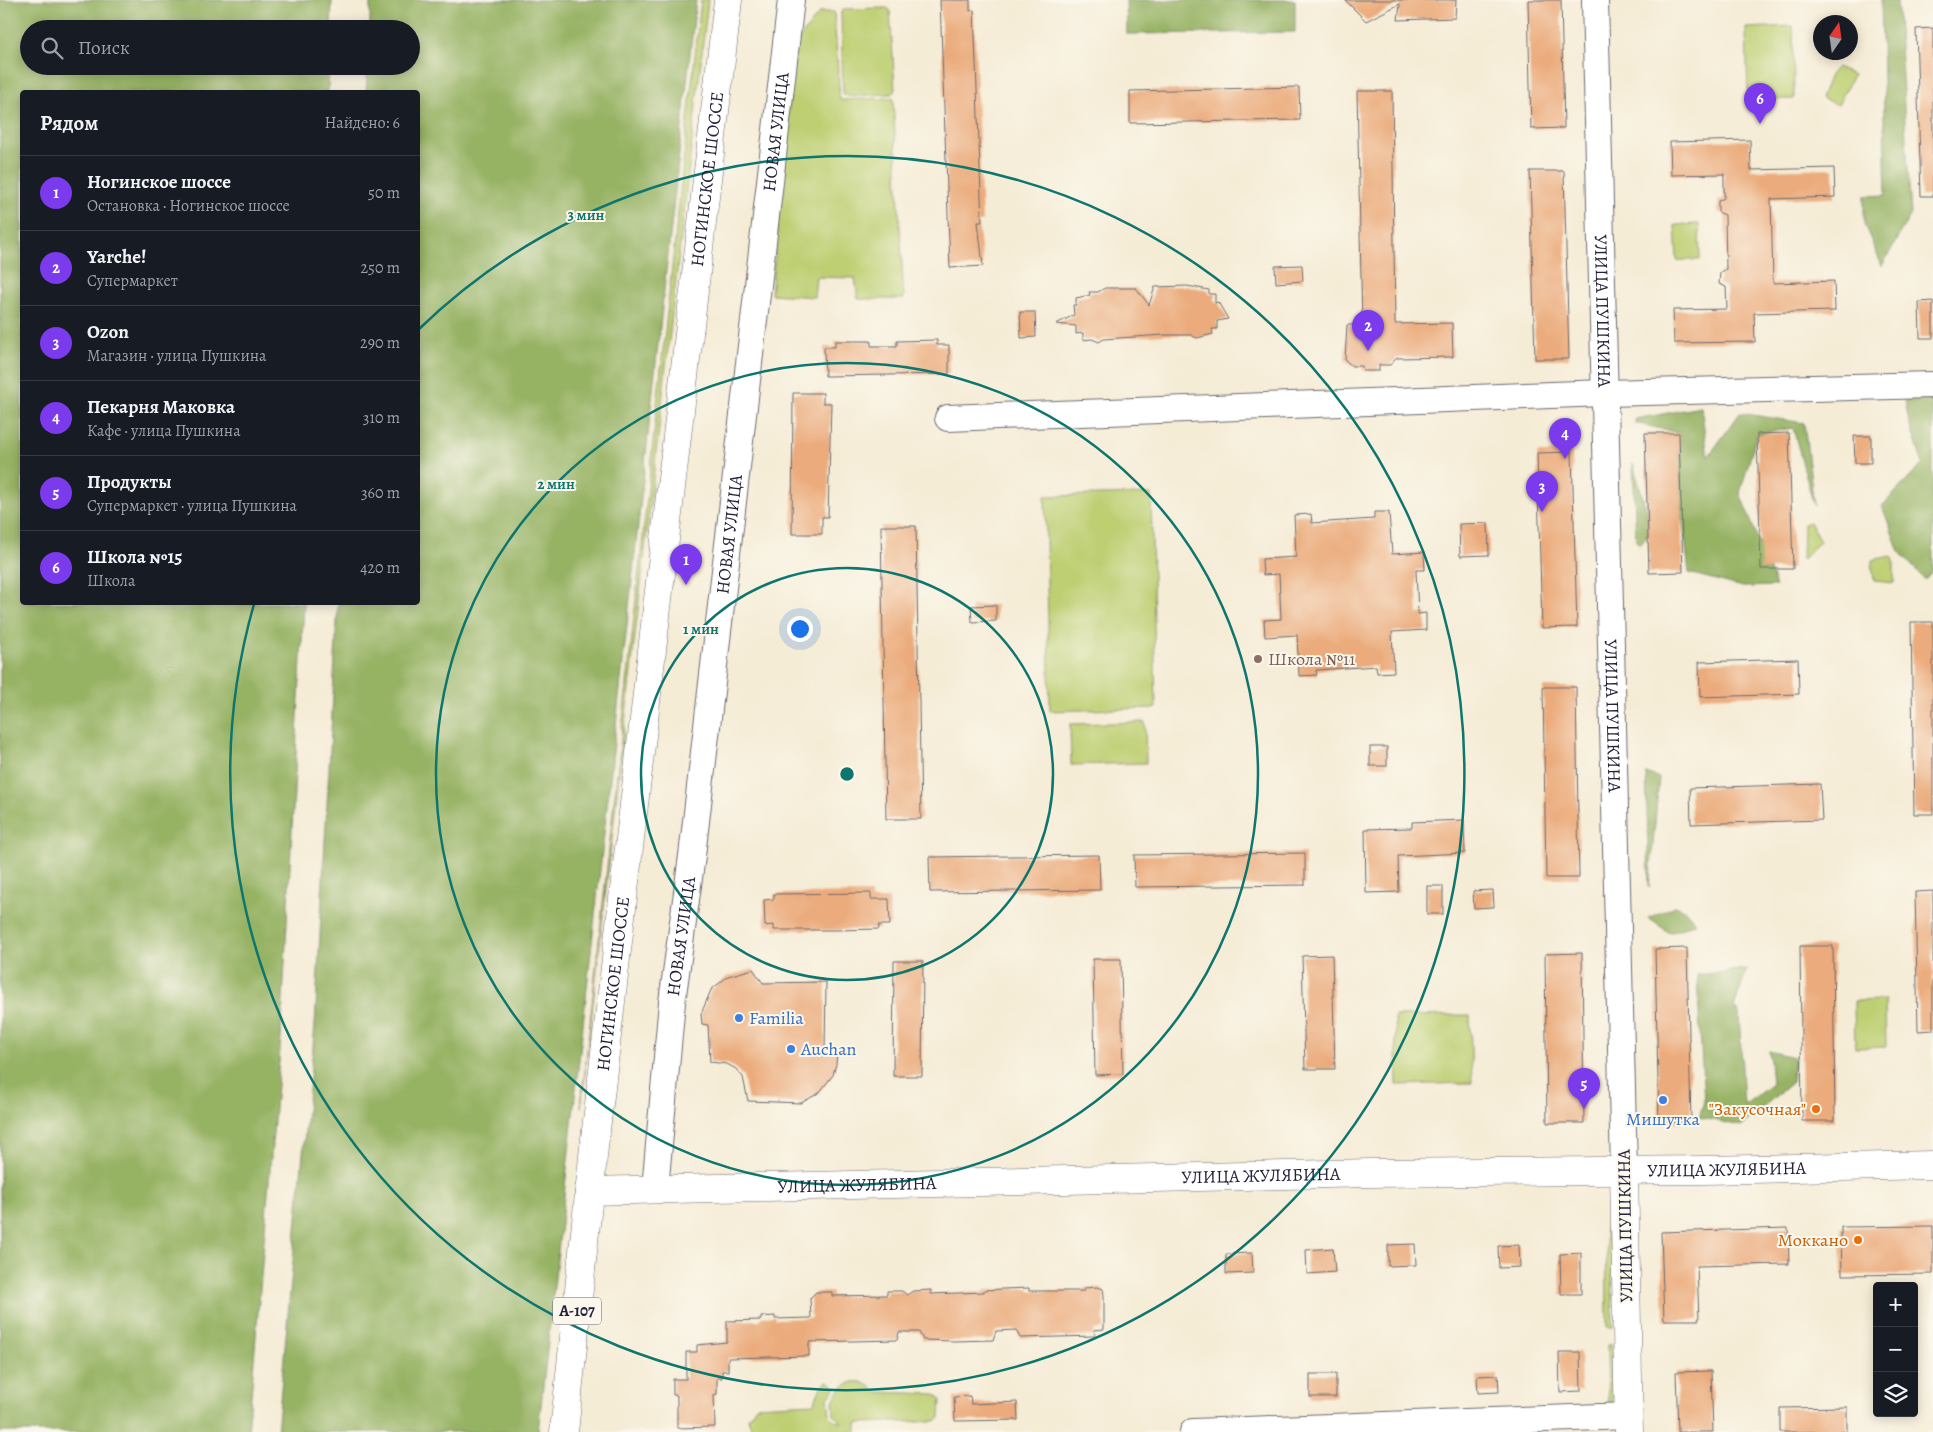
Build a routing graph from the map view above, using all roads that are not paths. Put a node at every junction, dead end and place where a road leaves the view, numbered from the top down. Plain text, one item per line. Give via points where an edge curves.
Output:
1 (728, 0) edge
2 (791, 0) edge
3 (1595, 0) edge
4 (1933, 385) edge
5 (1605, 393) junction
6 (948, 418) dead end
7 (1933, 1165) edge
8 (1624, 1170) junction
9 (655, 1189) junction
10 (589, 1191) junction
11 (1628, 1424) edge
12 (564, 1432) edge
13 (1193, 1432) edge

1 - 10 main road, НОГИНСКОЕ ШОССЕ / А-107
2 - 9 street, НОВАЯ УЛИЦА via 692,856 672,1002
3 - 5 street, УЛИЦА ПУШКИНА
4 - 5 street
5 - 6 street
5 - 8 street, УЛИЦА ПУШКИНА
7 - 8 main road, УЛИЦА ЖУЛЯБИНА
8 - 9 main road, УЛИЦА ЖУЛЯБИНА
8 - 11 main road, УЛИЦА ПУШКИНА
9 - 10 main road, УЛИЦА ЖУЛЯБИНА
10 - 12 main road, НОГИНСКОЕ ШОССЕ / А-107
11 - 13 street

